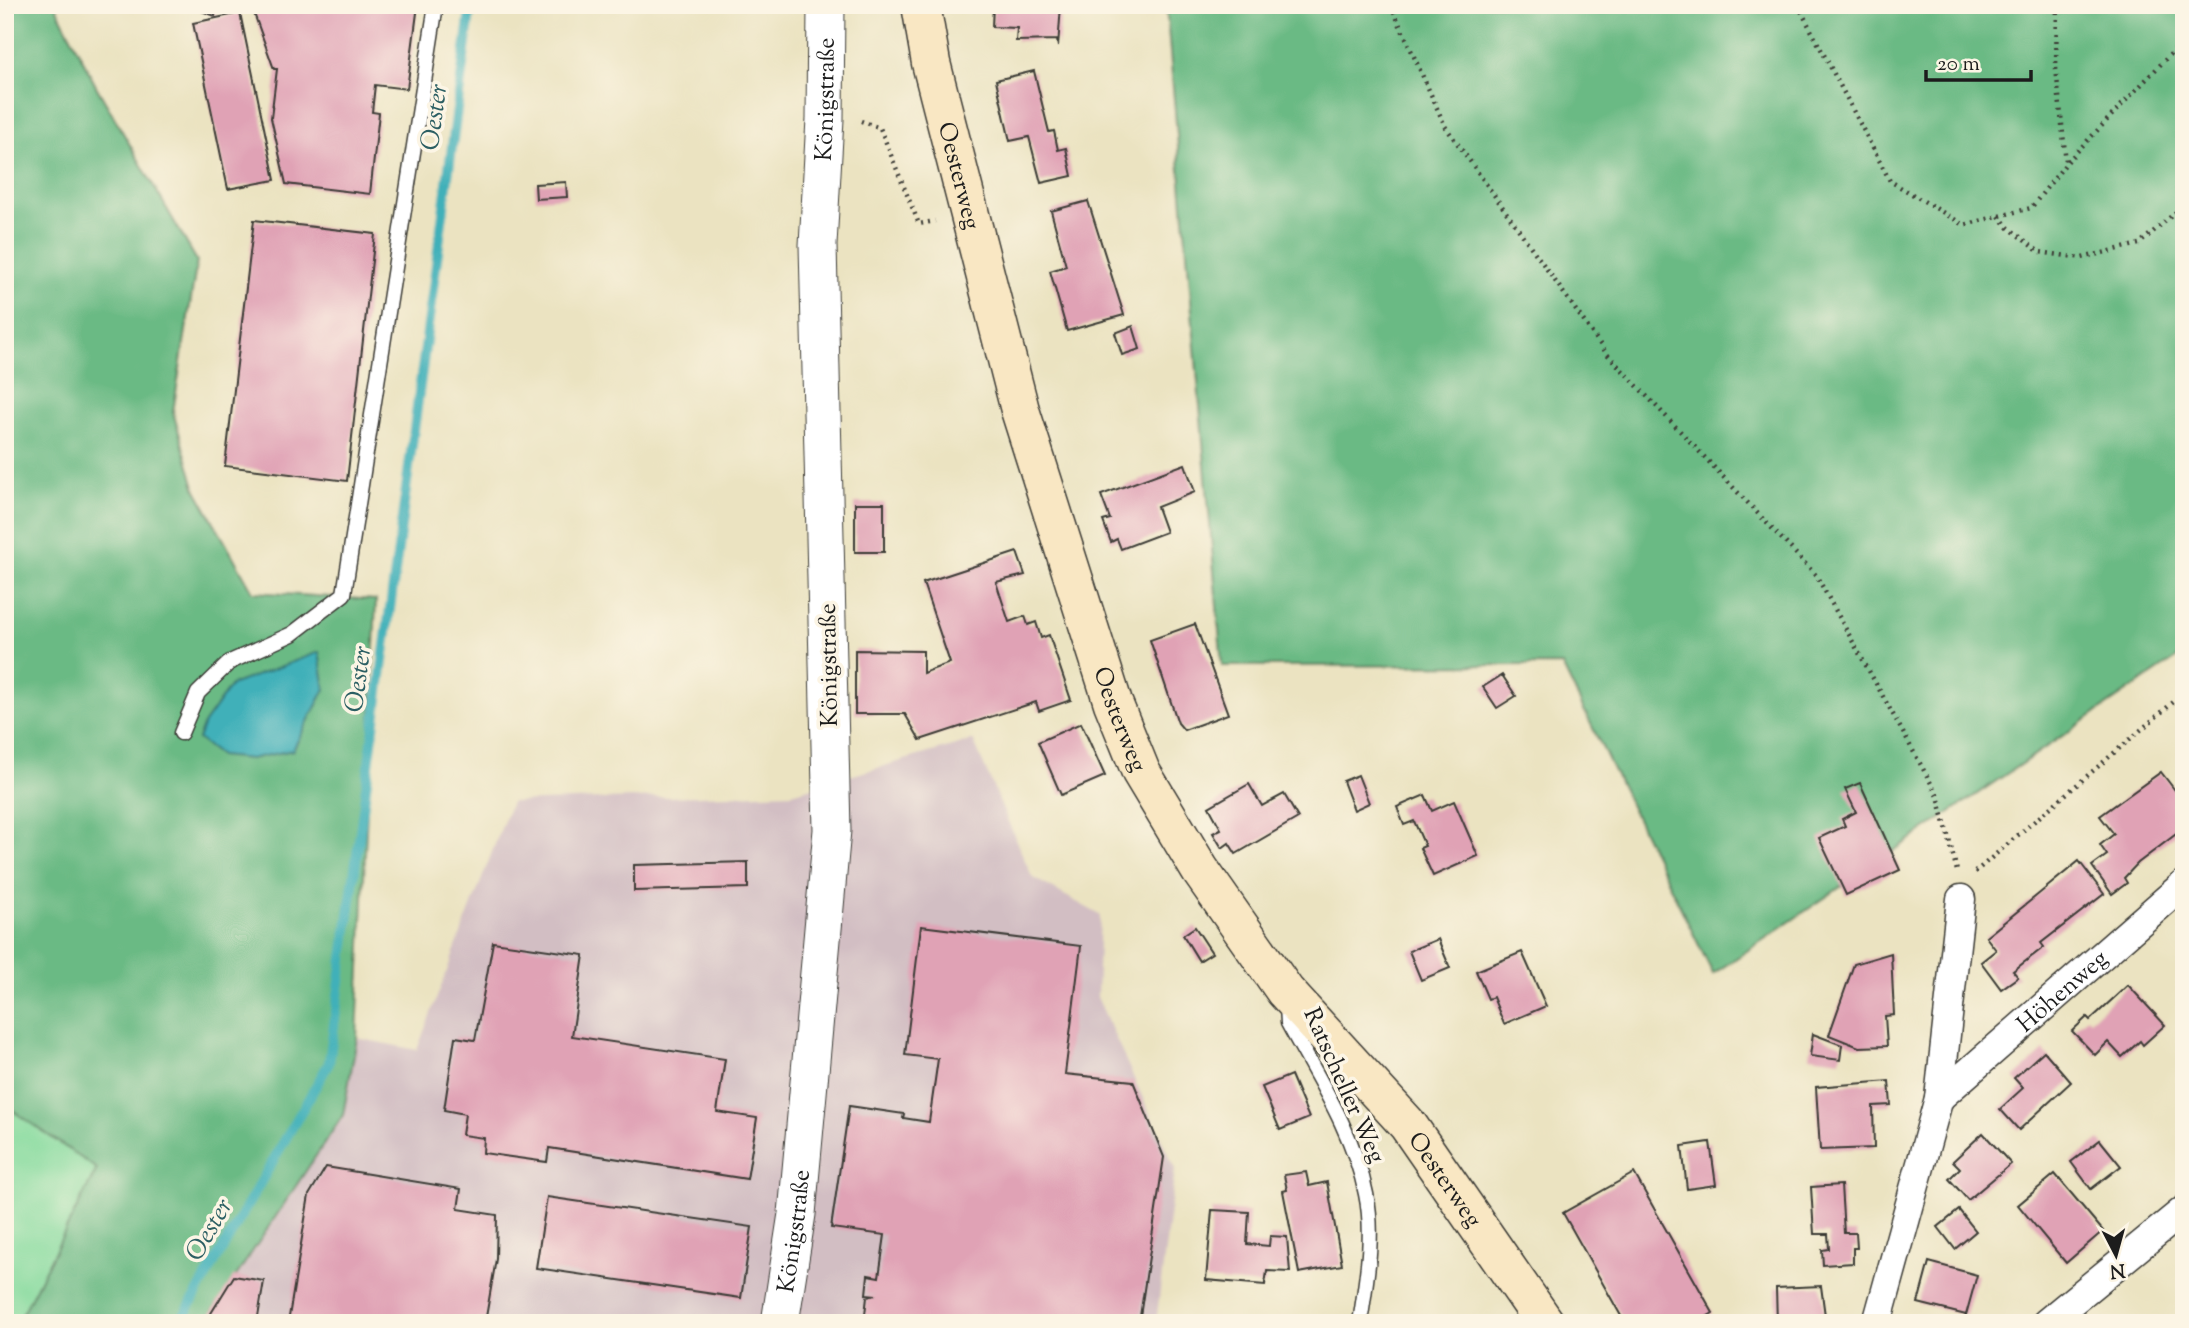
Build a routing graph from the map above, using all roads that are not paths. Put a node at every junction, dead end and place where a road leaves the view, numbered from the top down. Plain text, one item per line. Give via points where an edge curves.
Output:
1 (436, 5) edge
2 (826, 5) edge
3 (921, 5) edge
4 (181, 733) dead end
5 (2184, 884) edge
6 (1961, 892) road end
7 (1285, 991) junction
8 (1939, 1098) junction
9 (2184, 1210) edge
10 (780, 1323) edge
11 (1360, 1323) edge
12 (1545, 1323) edge
13 (1877, 1323) edge
14 (2046, 1323) edge

1 - 4 lane via 344,594 292,634 230,662 198,693
2 - 10 street, Königstraße via 818,245 832,830 797,1214
3 - 7 main road, Oesterweg via 931,63 1020,410 1114,703 1159,804
5 - 8 street, Höhenweg
6 - 8 street
7 - 11 lane, Ratscheller Weg via 1288,1023 1342,1124 1366,1195 1370,1235
7 - 12 main road, Oesterweg via 1408,1125
8 - 13 street
9 - 14 street

